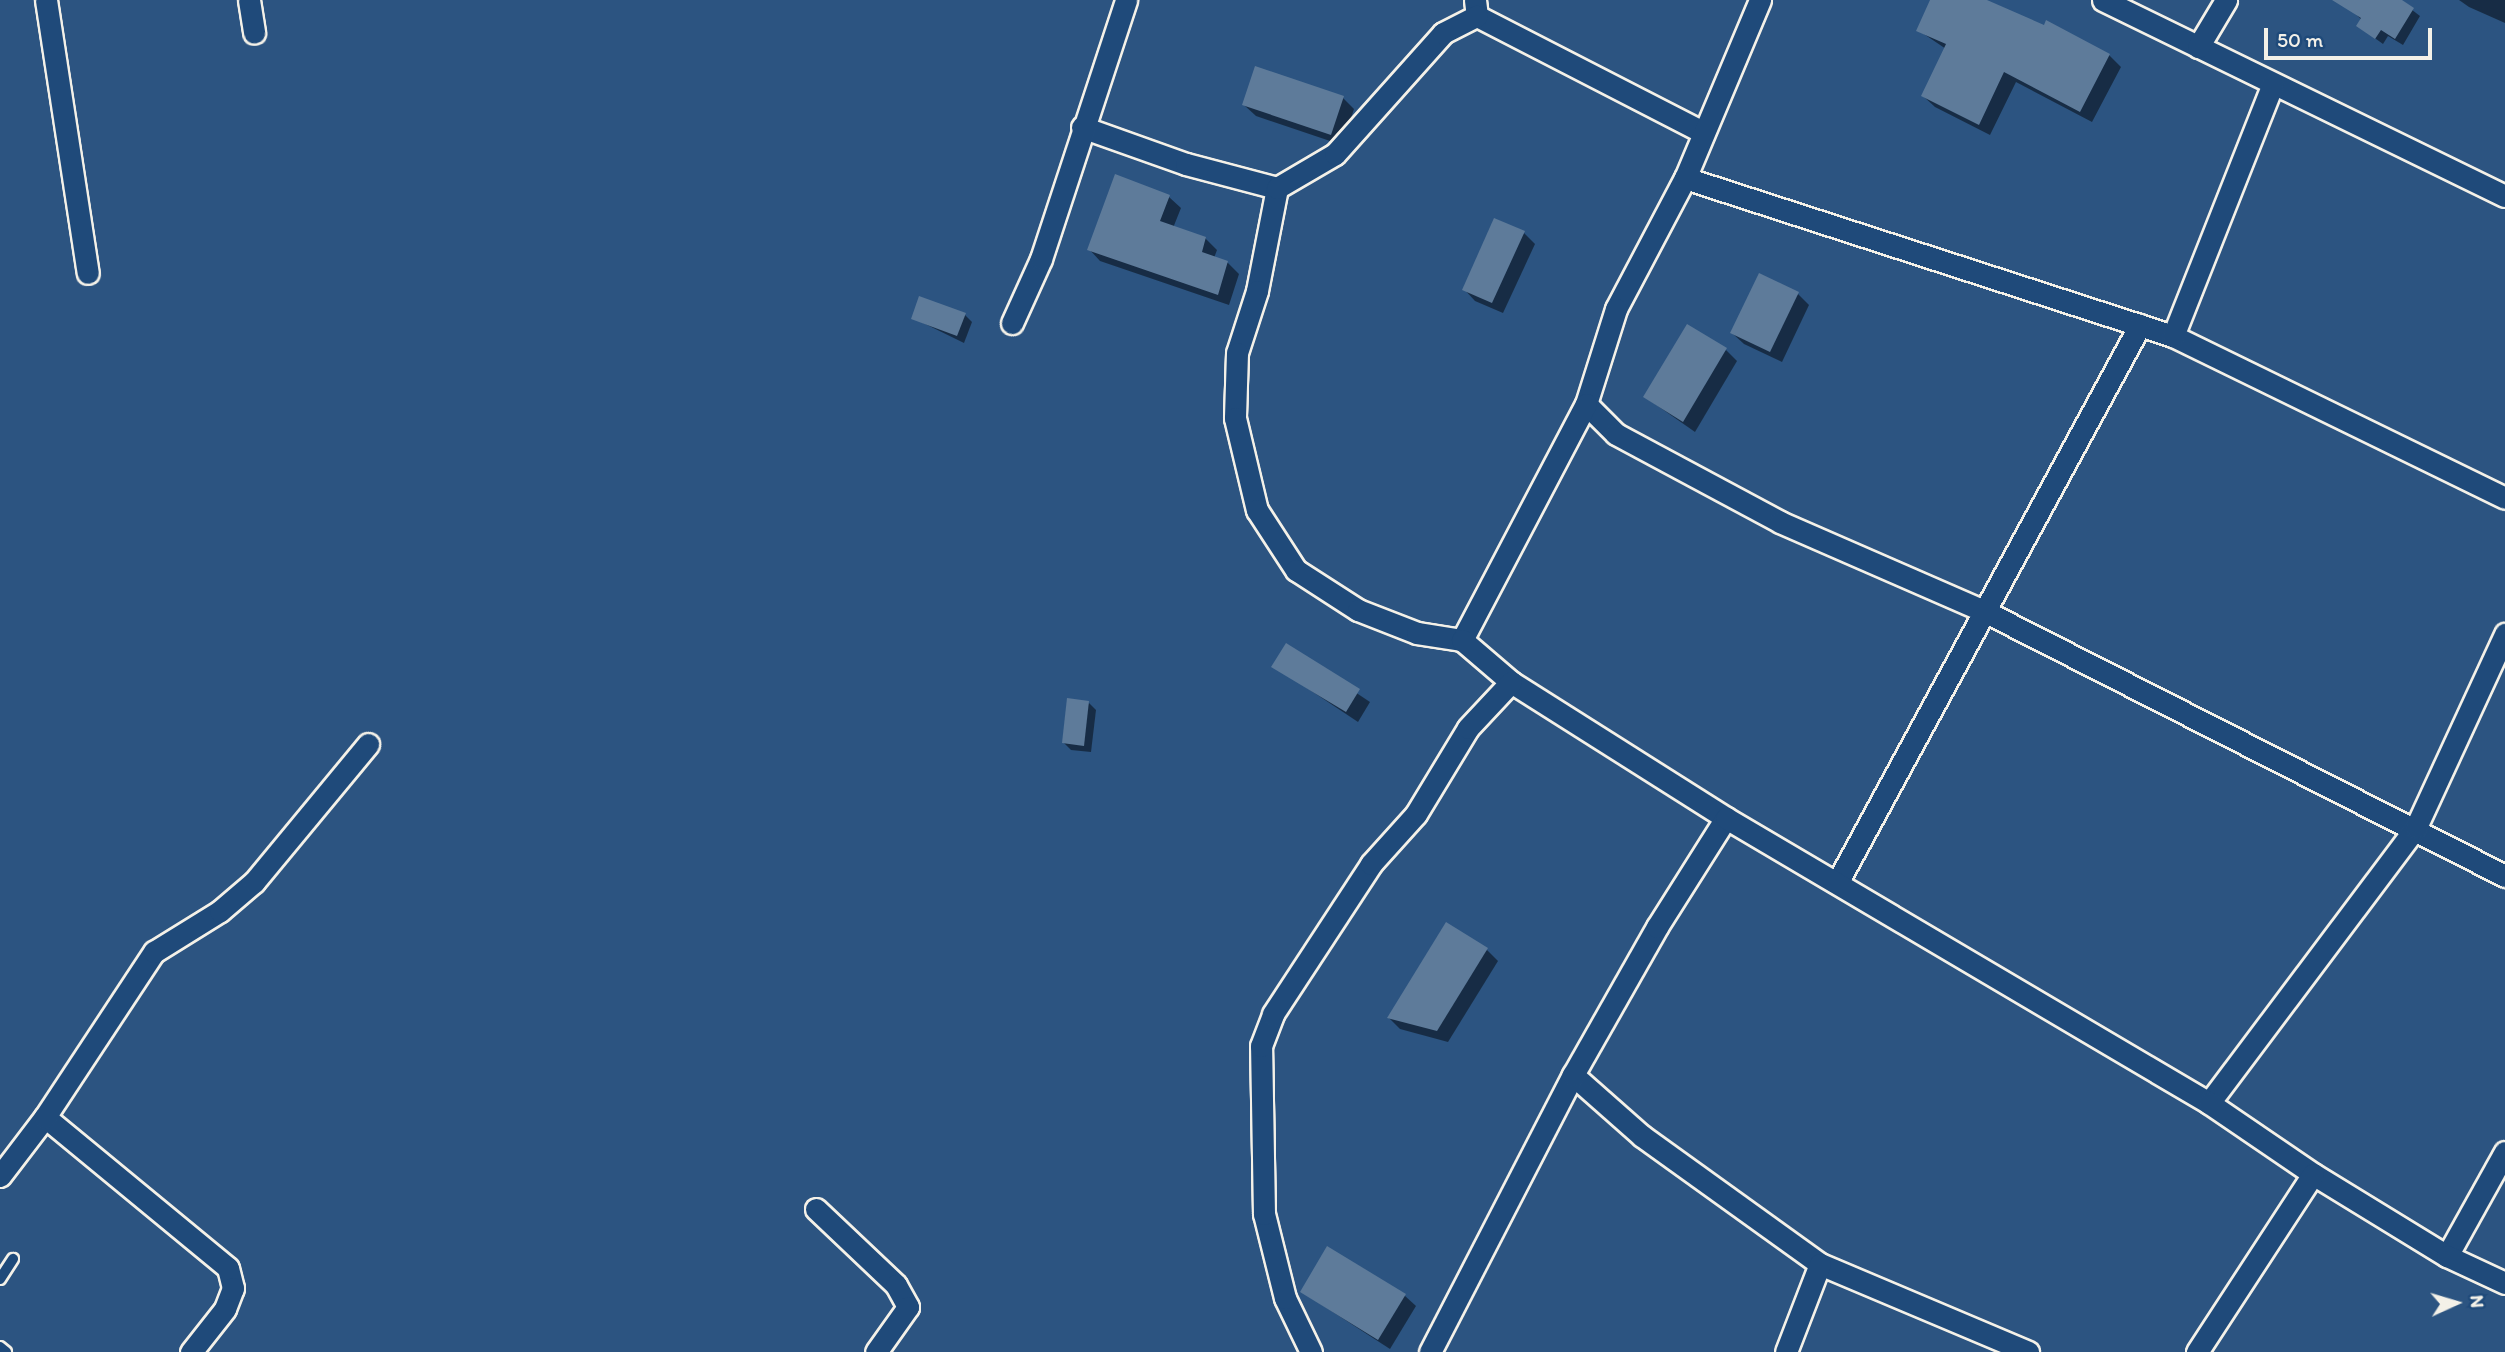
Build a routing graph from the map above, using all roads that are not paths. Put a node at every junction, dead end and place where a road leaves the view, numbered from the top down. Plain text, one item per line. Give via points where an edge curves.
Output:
1 (46, 0) edge
2 (249, 0) edge
3 (1126, 0) edge
4 (1760, 0) edge
5 (2103, 0) edge
6 (2226, 0) edge
7 (1476, 8) edge
8 (254, 33) dead end
9 (2198, 47) junction
10 (2273, 84) junction
11 (1082, 127) junction
12 (1703, 132) junction
13 (1685, 178) junction
14 (1277, 188) junction
15 (2505, 197) edge
16 (88, 273) dead end
17 (1012, 323) dead end
18 (2140, 325) junction
19 (2173, 336) junction
20 (1586, 404) junction
21 (2505, 498) edge
22 (1984, 611) junction
23 (2505, 634) edge
24 (1462, 640) junction
25 (1511, 681) junction
26 (368, 744) dead end
27 (1726, 818) junction
28 (2416, 827) junction
29 (2505, 876) edge
30 (1837, 883) junction
31 (1573, 1075) junction
32 (2209, 1103) junction
33 (45, 1117) junction
34 (2505, 1152) edge
35 (2313, 1174) junction
36 (0, 1176) edge
37 (816, 1209) dead end
38 (2447, 1256) junction
39 (13, 1259) dead end
40 (1820, 1264) junction
41 (0, 1279) edge
42 (2505, 1283) edge
43 (0, 1347) edge
44 (6, 1352) edge
45 (191, 1352) edge
46 (876, 1352) edge
47 (1311, 1352) edge
48 (1430, 1352) edge
49 (1786, 1352) edge
50 (2028, 1352) edge
51 (2197, 1352) edge

1 - 16 street
2 - 8 street
3 - 11 street
4 - 12 street
5 - 9 street
6 - 9 street
7 - 12 street
7 - 14 street via 1443,33 1335,154
9 - 10 street
10 - 15 street
10 - 19 street
11 - 14 street via 1186,164
11 - 17 street via 1041,259
12 - 13 street
13 - 18 street
13 - 20 street via 1616,309
14 - 24 street via 1257,291 1237,353 1235,418 1257,510 1296,570 1358,610 1417,633
18 - 19 street
18 - 22 street
19 - 21 street
20 - 22 street via 1616,434 1780,522
20 - 24 street
22 - 28 street
22 - 30 street
23 - 28 street
24 - 25 street
25 - 27 street
25 - 47 street via 1468,728 1416,814 1371,864 1273,1014 1261,1046 1264,1214 1285,1298
26 - 33 street via 254,882 220,911 154,952
27 - 30 street
27 - 31 street via 1657,927
28 - 29 street
28 - 32 street
30 - 32 street
31 - 40 street via 1642,1136
31 - 48 street
32 - 35 street
33 - 36 street
33 - 45 street via 228,1268 233,1288 225,1309
34 - 38 street
35 - 38 street
35 - 51 street
37 - 46 street via 896,1285 908,1307
38 - 42 street
39 - 41 lane
40 - 49 street
40 - 50 street
43 - 44 lane

